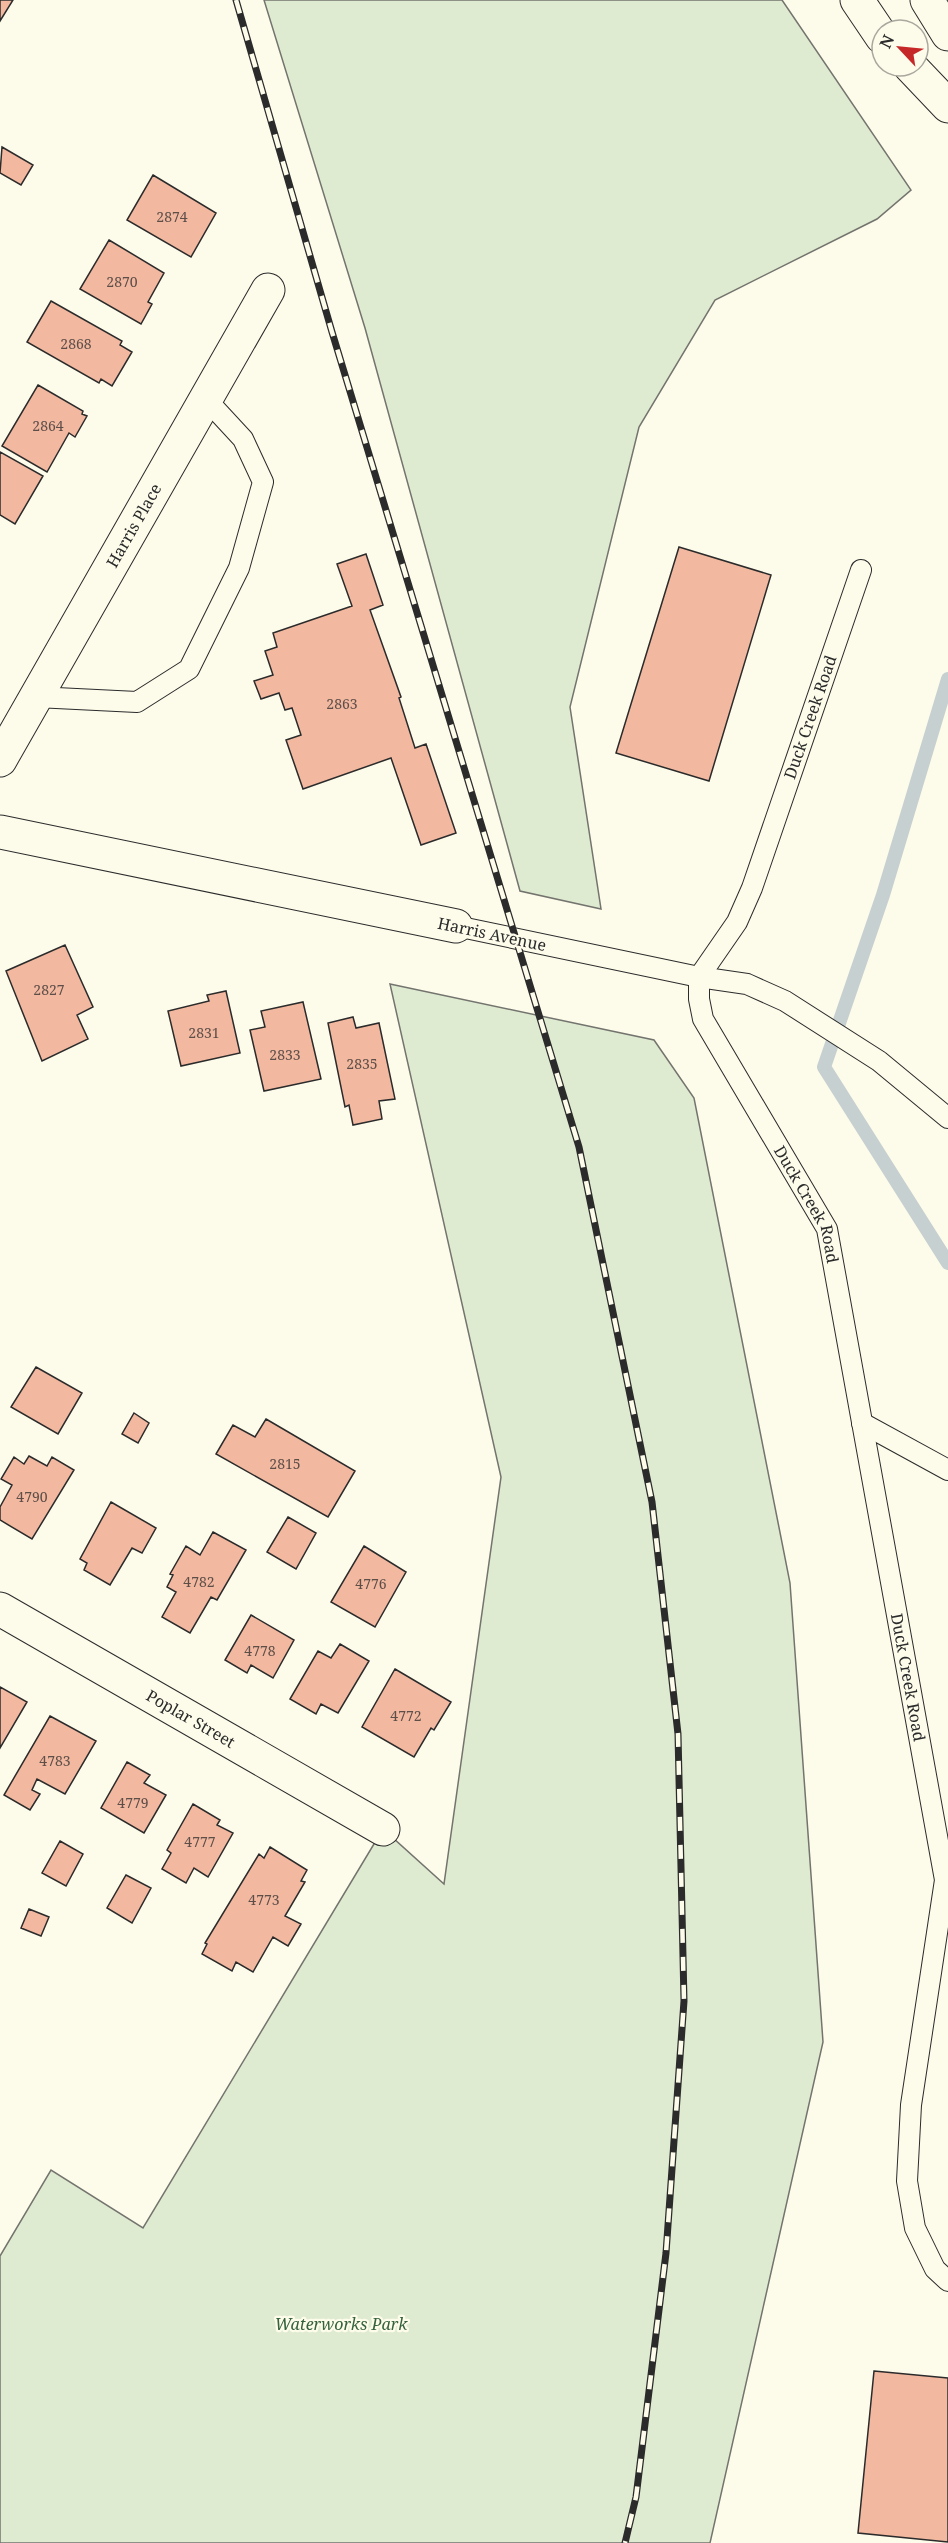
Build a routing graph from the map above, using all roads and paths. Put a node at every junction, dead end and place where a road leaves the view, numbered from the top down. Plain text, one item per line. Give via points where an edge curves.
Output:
1 (857, 0) edge
2 (927, 0) edge
3 (870, 19) edge
4 (948, 34) edge
5 (921, 78) edge
6 (948, 106) edge
7 (268, 290) dead end
8 (206, 399) junction
9 (861, 570) dead end
10 (36, 697) junction
11 (0, 760) edge
12 (0, 832) edge
13 (456, 926) joint
14 (699, 978) junction
15 (948, 1118) edge
16 (862, 1423) junction
17 (948, 1470) edge
18 (0, 1608) edge
19 (383, 1829) dead end
20 (946, 1880) edge
21 (948, 2281) edge

1 - 3 main road
2 - 4 main road
5 - 6 main road
7 - 8 main road, Harris Place
8 - 10 main road, Harris Place
8 - 10 lane via 243,439 263,482 239,568 189,669 138,702
9 - 14 lane, Duck Creek Road via 752,888 737,922
10 - 11 main road, Harris Place
12 - 13 main road, Harris Avenue
13 - 14 lane, Harris Avenue
14 - 15 lane, Harris Avenue via 747,984 785,1000 879,1061
14 - 16 lane, Duck Creek Road via 703,1019 827,1229
16 - 17 lane
16 - 20 lane, Duck Creek Road
18 - 19 main road, Poplar Street
20 - 21 lane, Duck Creek Road via 911,2105 906,2181 915,2228 936,2269

